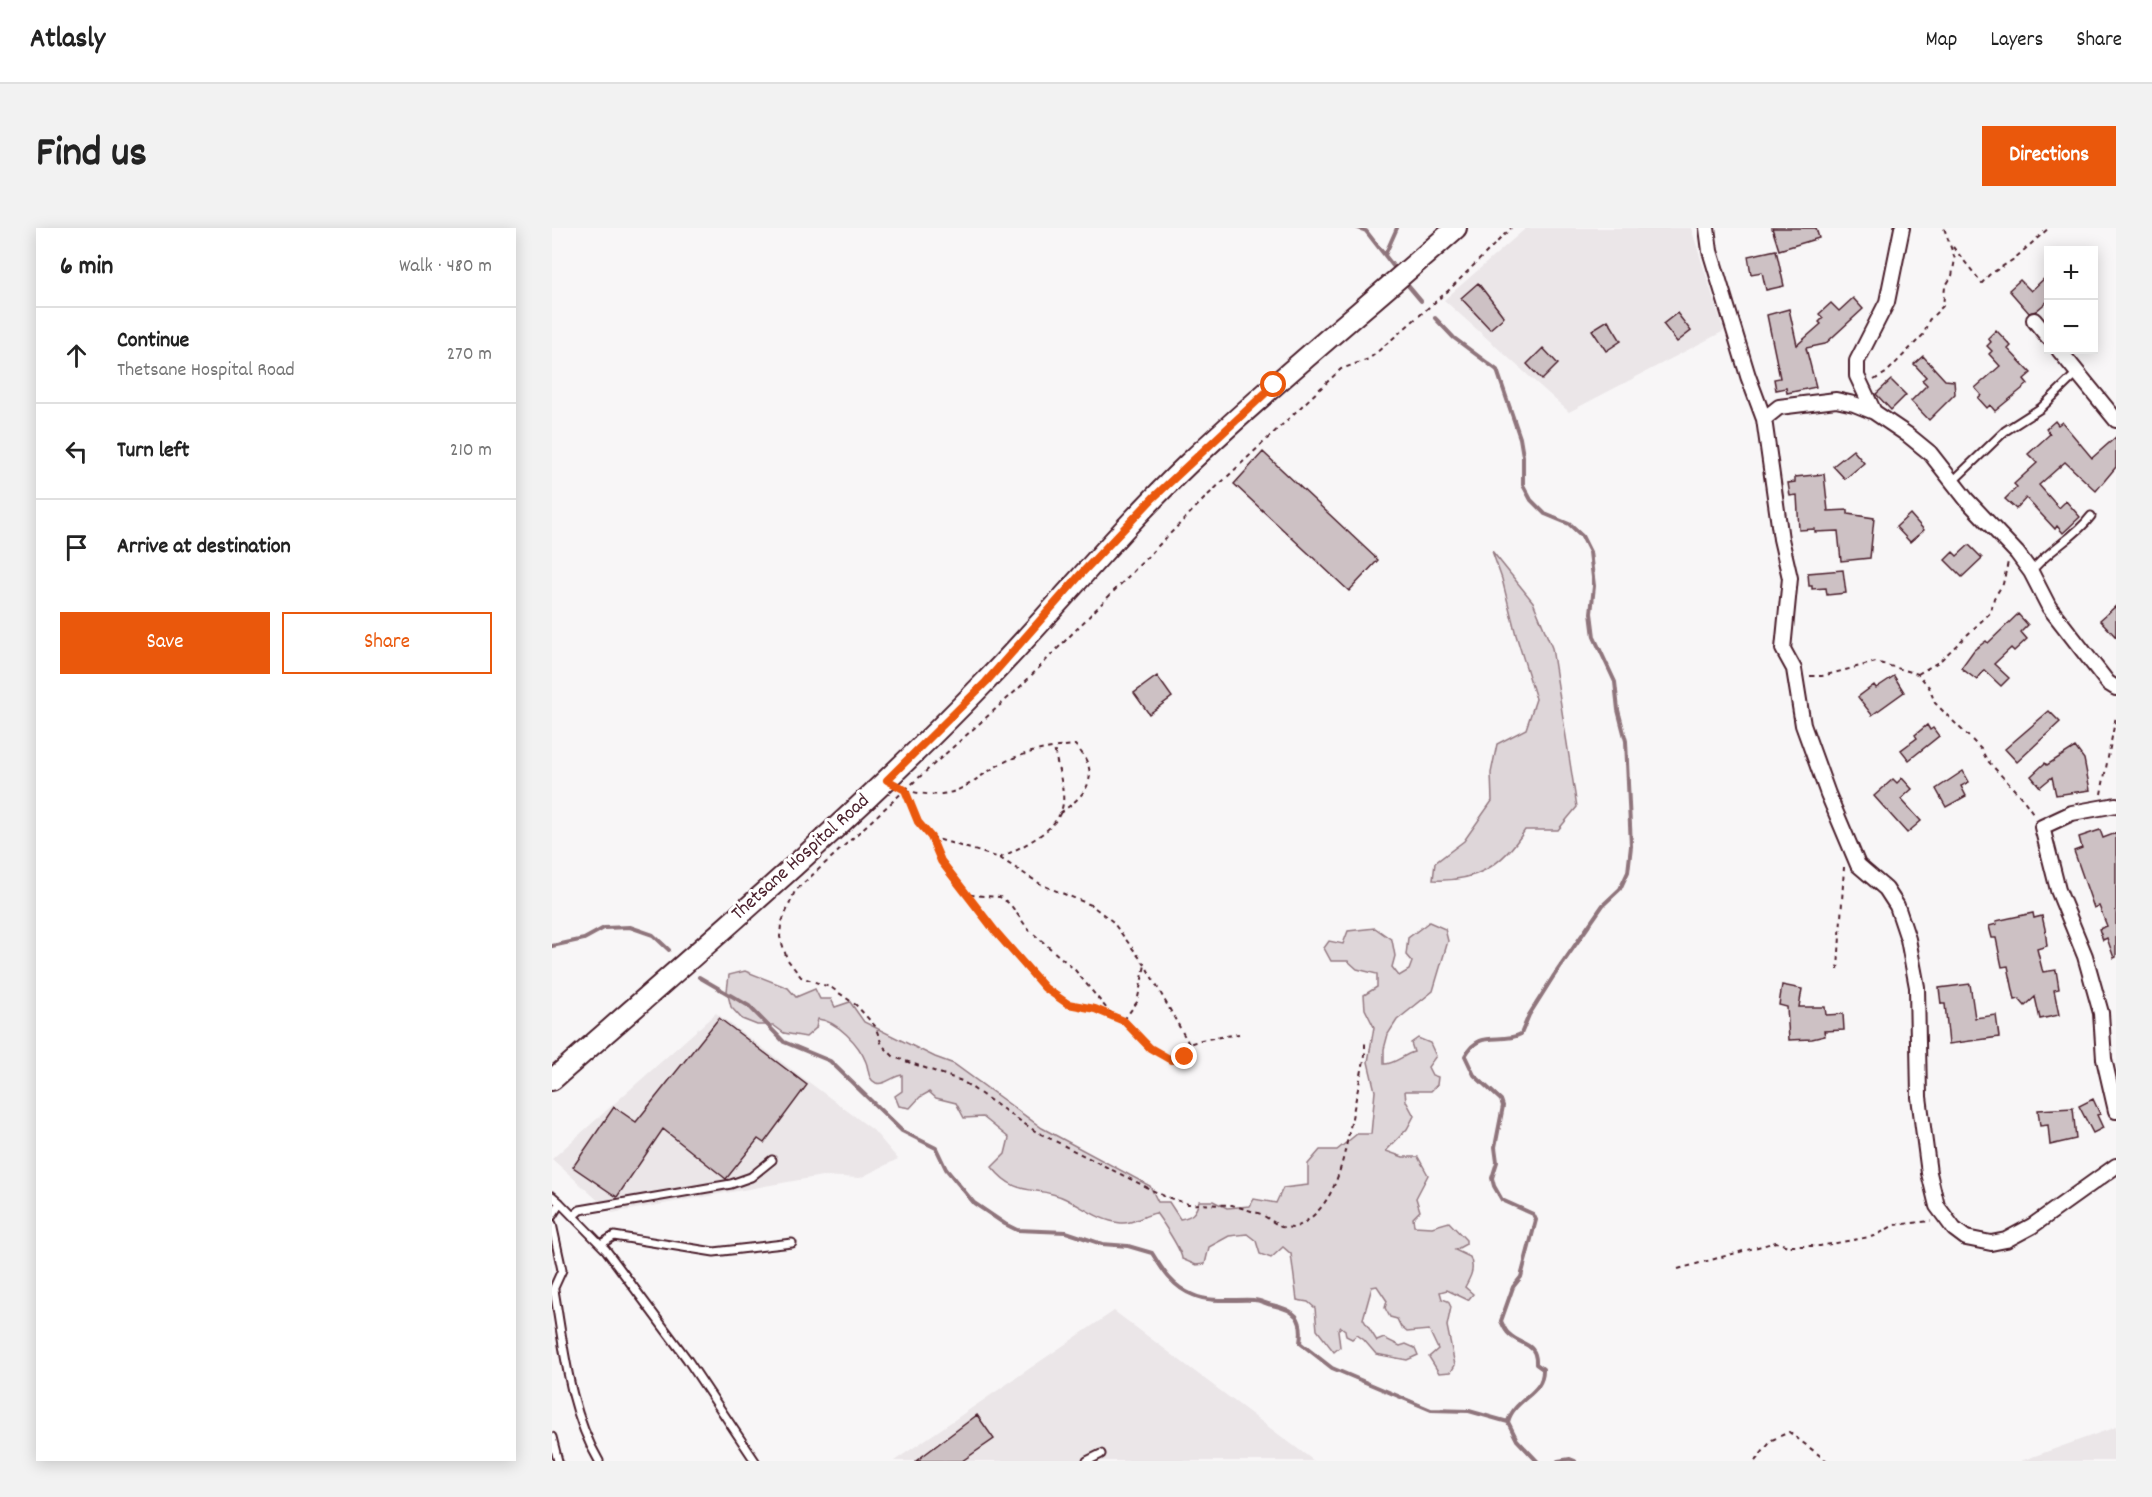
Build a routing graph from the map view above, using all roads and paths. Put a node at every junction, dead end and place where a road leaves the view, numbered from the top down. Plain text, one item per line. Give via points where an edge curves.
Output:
1 (1456, 228) edge
2 (1511, 228) edge
3 (1707, 228) edge
4 (1902, 228) edge
5 (1944, 228) edge
6 (2049, 228) edge
7 (1951, 245) junction
8 (2034, 320) dead end
9 (2044, 331) edge
10 (2062, 354) edge
11 (2077, 372) junction
12 (1861, 388) junction
13 (1874, 412) junction
14 (1764, 419) junction
15 (2116, 420) edge
16 (1953, 481) junction
17 (2091, 516) dead end
18 (2018, 553) junction
19 (2031, 572) junction
20 (1794, 669) junction
21 (1918, 674) junction
22 (2116, 688) edge
23 (2116, 716) edge
24 (1054, 747) junction
25 (887, 780) junction
26 (905, 790) junction
27 (2116, 805) edge
28 (2098, 809) junction
29 (1060, 813) junction
30 (2042, 828) junction
31 (931, 837) junction
32 (1846, 837) junction
33 (1000, 858) junction
34 (970, 895) junction
35 (1145, 965) junction
36 (1838, 970) dead end
37 (1113, 1016) junction
38 (1124, 1021) junction
39 (1239, 1034) dead end
40 (1365, 1040) dead end
41 (1189, 1044) junction
42 (552, 1080) edge
43 (2116, 1111) edge
44 (772, 1160) dead end
45 (2116, 1166) edge
46 (552, 1196) edge
47 (560, 1203) junction
48 (552, 1216) edge
49 (573, 1216) junction
50 (1946, 1219) junction
51 (552, 1224) edge
52 (792, 1243) dead end
53 (601, 1244) junction
54 (1678, 1269) dead end
55 (553, 1291) edge
56 (552, 1437) edge
57 (1101, 1454) dead end
58 (558, 1461) edge
59 (599, 1461) edge
60 (755, 1461) edge
61 (1087, 1461) edge
62 (1755, 1461) edge
63 (1827, 1461) edge

1 - 25 main road, Thetsane Hospital Road via 1274,385 1153,498 986,682
2 - 26 path via 1449,290 1369,359 1341,369 1207,496 1018,689
3 - 14 street via 1710,250
4 - 12 street via 1887,302 1857,361
5 - 7 path
6 - 7 path via 1982,283
7 - 12 path via 1954,268 1942,306 1906,353 1886,373
8 - 9 street
10 - 11 street
11 - 15 street
11 - 16 lane via 2041,408 2005,431
12 - 13 street
13 - 14 street via 1854,404 1829,401 1779,407
13 - 16 street via 1930,453
14 - 20 street via 1790,578 1783,649
16 - 18 street
17 - 19 lane via 2080,531 2053,549
18 - 19 street
18 - 21 path via 2006,564 2003,584 1990,612 1940,661
19 - 22 street via 2049,607
20 - 21 path via 1807,676 1822,676 1876,662
20 - 32 street via 1803,725
21 - 30 path via 1935,703 1981,749
23 - 28 path
24 - 26 path via 1015,757 959,791 936,795
24 - 29 path via 1063,803
24 - 29 path via 1075,745 1087,757 1091,777 1084,792
25 - 26 path
25 - 42 main road, Thetsane Hospital Road via 800,863
26 - 31 path via 918,822
26 - 40 path via 795,891 784,914 780,937 793,969 856,1005 894,1057 962,1081 1035,1131 1164,1196 1188,1204 1232,1205 1261,1214 1281,1227 1294,1228 1315,1215 1341,1172
27 - 28 street
28 - 30 street via 2072,813
29 - 33 path via 1041,834
30 - 43 street via 2058,890 2085,956 2101,1013 2104,1059
31 - 33 path
31 - 34 path via 941,861
32 - 36 path
32 - 50 street via 1858,865 1886,889 1898,906 1908,939 1917,987 1924,1143 1933,1193
33 - 35 path via 1042,885 1091,904 1112,921
34 - 37 path via 995,931 1045,988 1068,1004
34 - 37 path via 1000,897 1010,904 1028,929 1075,970
35 - 38 path via 1137,1002
35 - 41 path
37 - 38 path
38 - 41 path via 1150,1048 1171,1060 1185,1057
39 - 41 path
44 - 49 lane via 752,1177 731,1184 580,1210
45 - 50 street via 2006,1240 1991,1243 1966,1238
46 - 47 lane
47 - 48 lane
47 - 49 lane
49 - 53 lane
50 - 54 path via 1894,1225 1875,1236 1820,1246 1776,1242
51 - 55 lane via 562,1270
52 - 53 lane via 714,1252 614,1236
53 - 60 lane via 687,1359
55 - 59 lane via 575,1404 584,1435
56 - 58 lane
57 - 61 lane
62 - 63 path via 1772,1440 1789,1432

